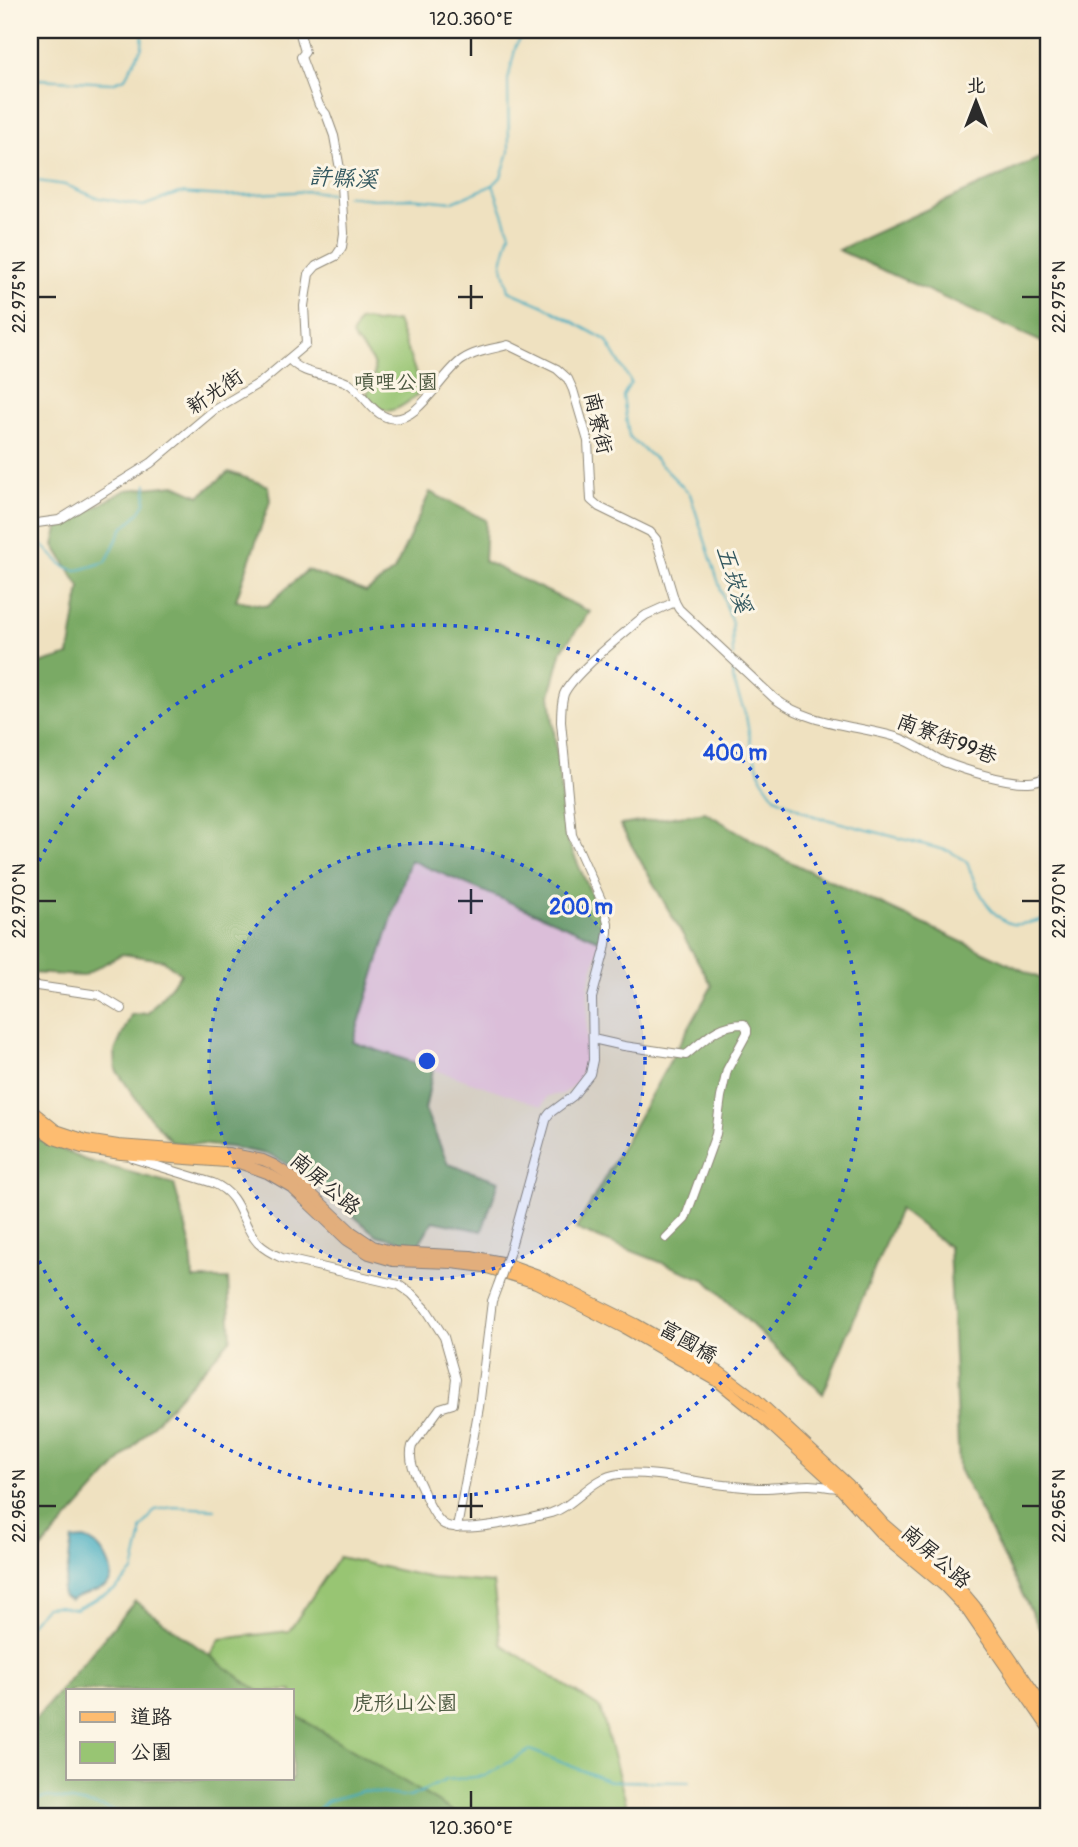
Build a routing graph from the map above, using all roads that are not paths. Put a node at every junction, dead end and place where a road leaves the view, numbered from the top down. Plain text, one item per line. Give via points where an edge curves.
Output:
1 (299, 30) edge
2 (289, 359) junction
3 (30, 524) edge
4 (675, 602) junction
5 (1048, 776) edge
6 (30, 985) edge
7 (122, 1009) dead end
8 (593, 1039) junction
9 (30, 1109) edge
10 (30, 1122) edge
11 (97, 1142) junction
12 (121, 1154) junction
13 (666, 1238) dead end
14 (521, 1274) junction
15 (844, 1487) junction
16 (457, 1528) junction
17 (1048, 1712) edge
18 (1048, 1728) edge

1 - 2 street, 新光街 via 305,52 302,57 334,136 344,233 336,256 309,274 304,306 306,344
2 - 3 street, 新光街 via 214,410 151,463 59,520
2 - 4 street, 南寮街 via 314,374 350,384 378,412 394,419 412,414 457,363 471,354 508,345 557,369 573,390 588,441 591,500 656,539
4 - 5 street, 南寮街99巷 via 760,685 805,715 900,738 958,767 1018,782
4 - 8 street via 638,621 575,678 561,707 572,835 608,923 592,998
6 - 7 street via 99,995
8 - 13 street via 687,1055 729,1024 744,1024 747,1029 727,1070 716,1134 685,1219
8 - 16 street, bridge via 590,1074 573,1096 547,1117 492,1301
9 - 11 main road, 南屏公路 via 55,1130
10 - 12 main road, 南屏公路 via 69,1145
11 - 12 street
11 - 14 main road, 南屏公路 via 263,1160 298,1181 373,1246 395,1252 486,1258
12 - 14 main road, 南屏公路 via 247,1165 291,1187 347,1240 369,1254 393,1261 452,1263
12 - 16 street via 223,1188 237,1203 257,1241 270,1252 399,1285 426,1309 444,1337 456,1391 453,1404 440,1408 412,1446 411,1461 440,1521
14 - 15 main road, 富國橋 via 717,1381
15 - 16 street via 761,1488 650,1474 617,1475 598,1481 550,1513
15 - 17 main road, 南屏公路 via 964,1593
15 - 18 main road, 南屏公路 via 873,1527 966,1609

